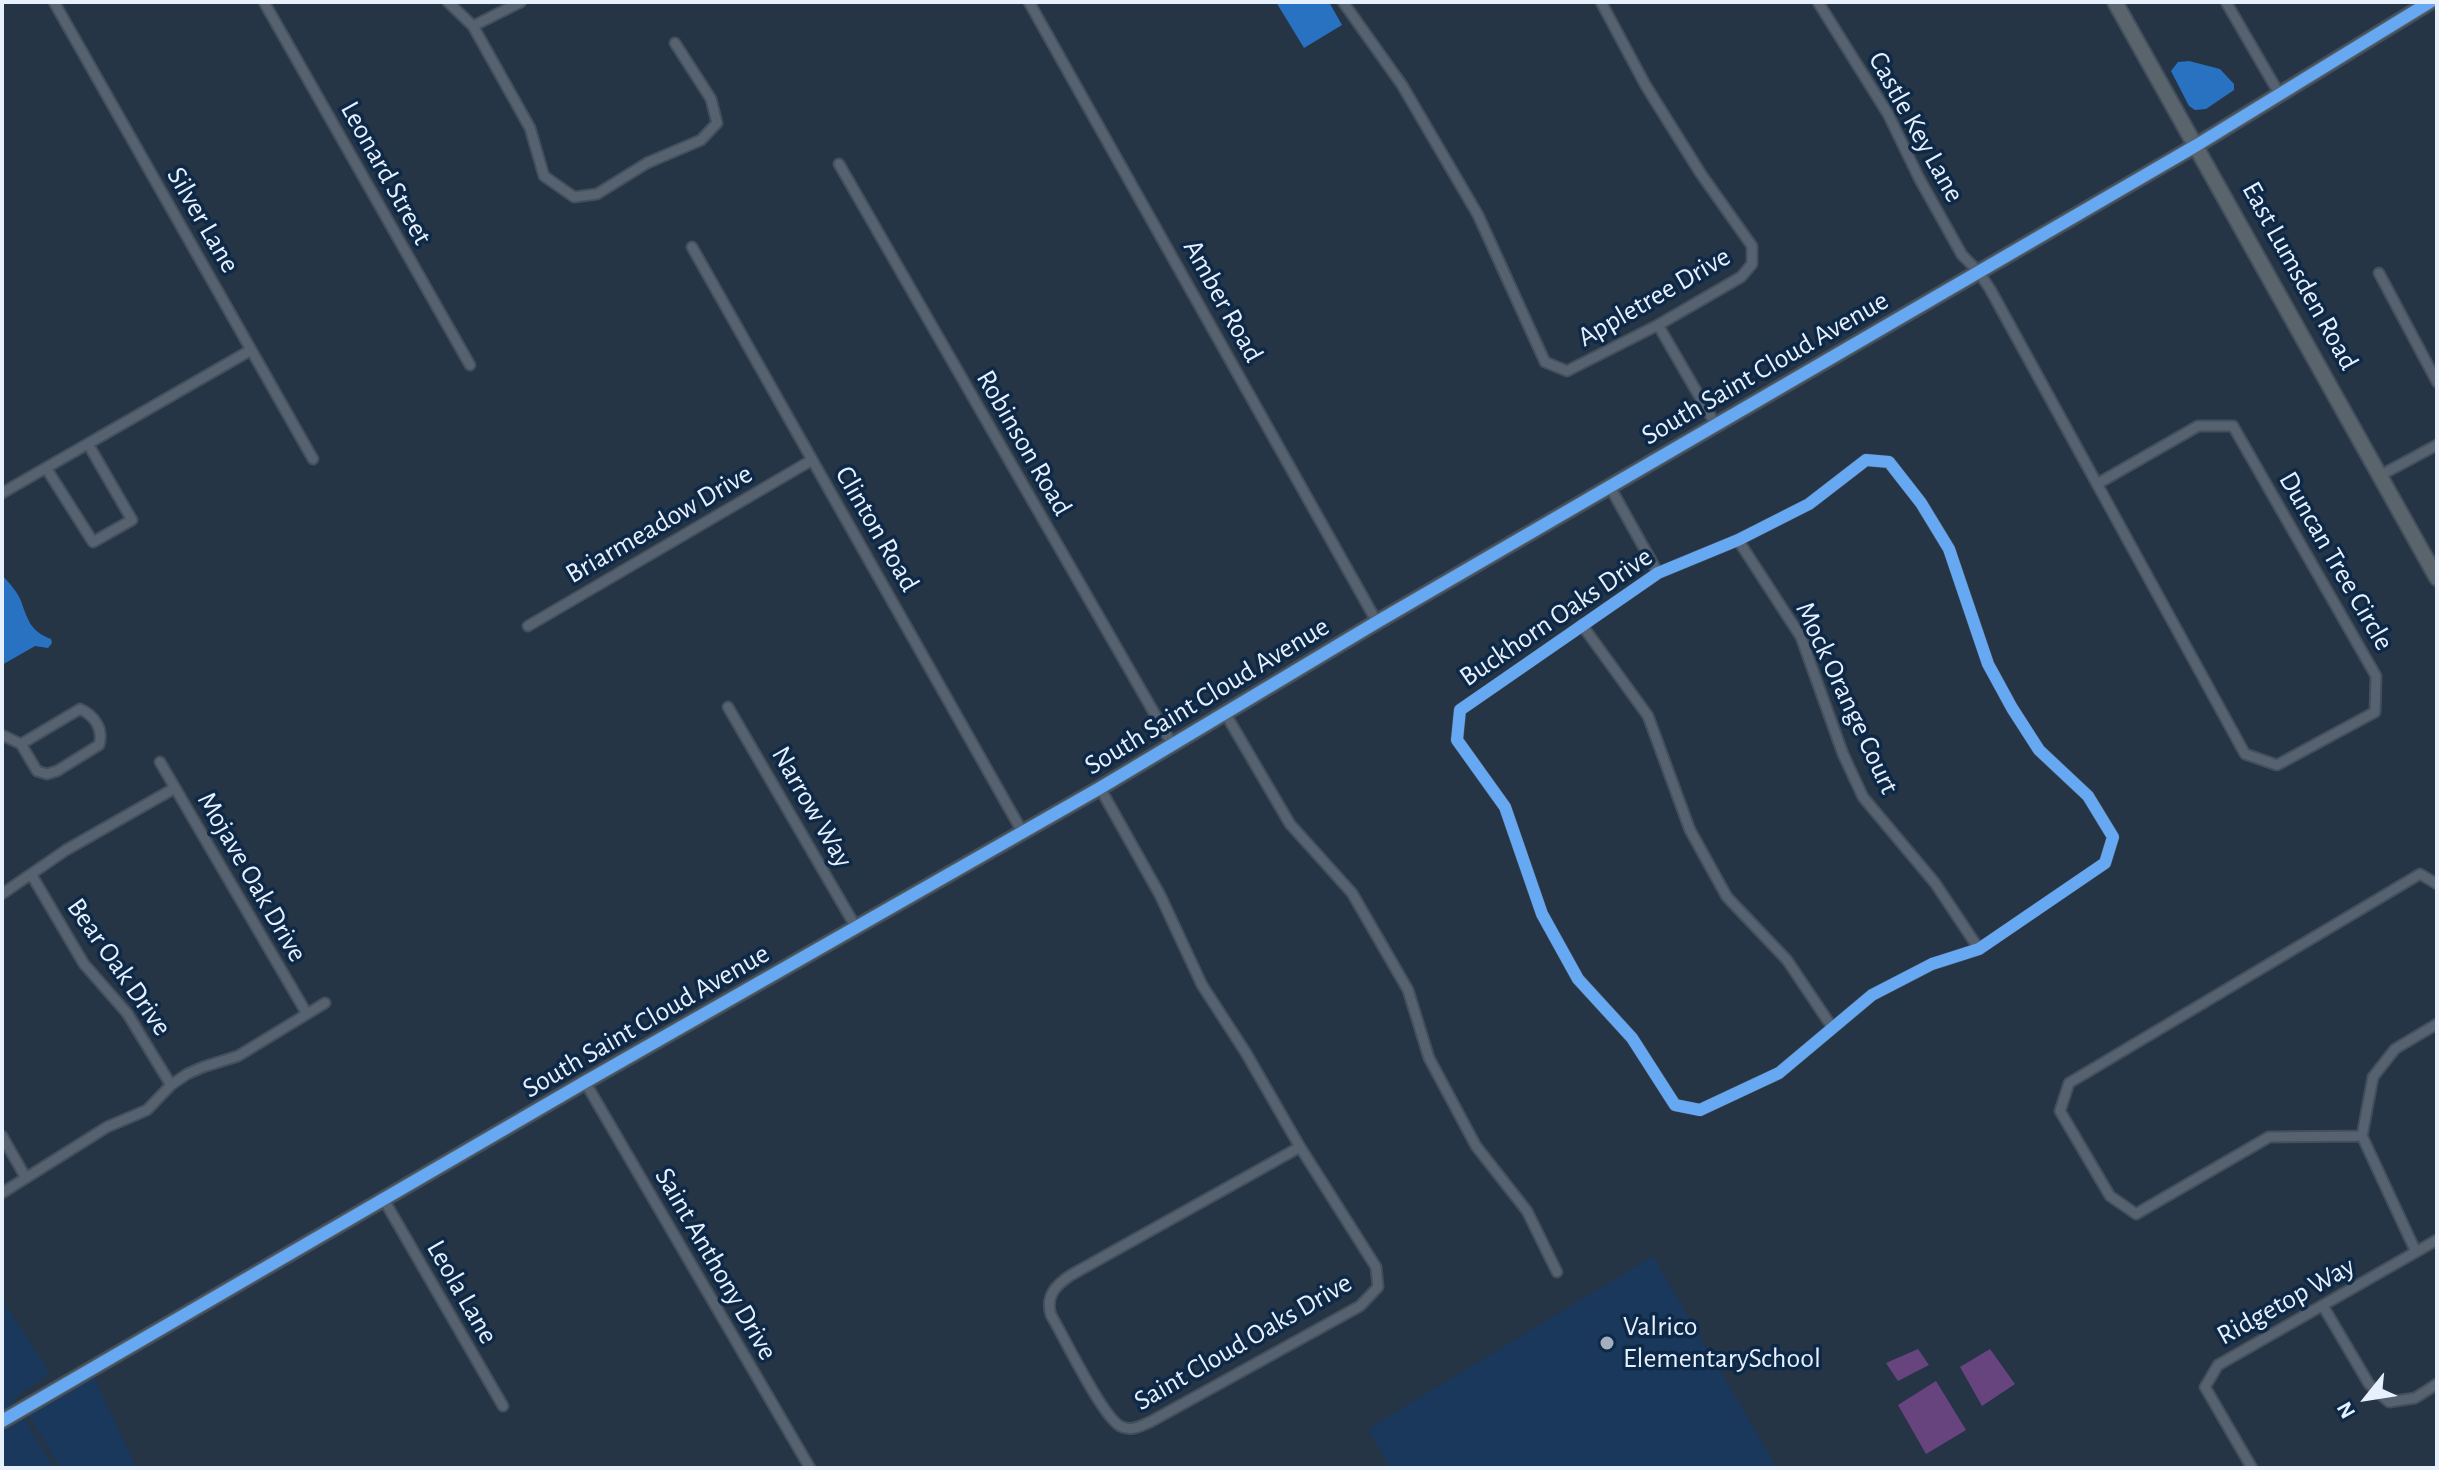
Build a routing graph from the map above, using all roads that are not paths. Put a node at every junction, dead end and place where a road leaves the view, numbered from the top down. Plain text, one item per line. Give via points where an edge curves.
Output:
1 (54, 2) edge
2 (264, 2) edge
3 (448, 2) edge
4 (521, 2) edge
5 (1029, 2) edge
6 (1343, 2) edge
7 (1601, 2) edge
8 (1818, 2) edge
9 (2115, 2) edge
10 (2226, 2) edge
11 (2430, 2) edge
12 (473, 26) junction
13 (675, 43) dead end
14 (2280, 95) junction
15 (2197, 145) junction
16 (839, 164) dead end
17 (692, 247) dead end
18 (1978, 271) junction
19 (2379, 273) dead end
20 (1658, 325) junction
21 (251, 350) junction
22 (470, 365) dead end
23 (2437, 382) edge
24 (1716, 425) junction
25 (88, 444) junction
26 (2437, 445) edge
27 (313, 459) dead end
28 (812, 460) junction
29 (46, 468) junction
30 (2381, 475) junction
31 (2097, 484) junction
32 (1610, 487) junction
33 (2, 493) edge
34 (1738, 540) junction
35 (1658, 573) junction
36 (2437, 578) edge
37 (1377, 622) junction
38 (1582, 625) junction
39 (528, 626) dead end
40 (728, 707) dead end
41 (1225, 713) junction
42 (2, 735) edge
43 (21, 744) junction
44 (1172, 744) junction
45 (160, 762) dead end
46 (175, 788) junction
47 (1100, 788) junction
48 (1023, 833) junction
49 (31, 874) junction
50 (2437, 884) edge
51 (2, 894) edge
52 (857, 929) junction
53 (1979, 949) junction
54 (325, 1003) dead end
55 (307, 1014) junction
56 (2437, 1024) edge
57 (1832, 1027) junction
58 (585, 1082) junction
59 (171, 1085) junction
60 (2, 1136) edge
61 (2362, 1136) junction
62 (1300, 1147) junction
63 (26, 1178) junction
64 (2, 1193) edge
65 (384, 1200) junction
66 (2437, 1240) edge
67 (2416, 1252) junction
68 (1557, 1272) dead end
69 (2323, 1306) junction
70 (2437, 1384) edge
71 (503, 1406) dead end
72 (2, 1421) edge
73 (810, 1468) edge
74 (2252, 1468) edge

1 - 21 street, Silver Lane
2 - 22 street, Leonard Street
3 - 12 street
4 - 12 street
5 - 37 street, Amber Road
6 - 20 street, Appletree Drive via 1402,85 1478,215 1545,362 1567,371
7 - 20 street, Appletree Drive via 1646,86 1752,246 1752,264 1741,277
8 - 18 street, Castle Key Lane via 1888,114 1962,255
9 - 15 street, East Lumsden Road
10 - 14 street
11 - 14 street, South Saint Cloud Avenue
12 - 13 street via 530,128 544,176 574,197 597,194 647,163 701,140 717,123 711,99
14 - 15 street, South Saint Cloud Avenue
15 - 18 street, South Saint Cloud Avenue
15 - 30 street, East Lumsden Road
16 - 44 street, Robinson Road
17 - 28 street, Clinton Road
18 - 24 street, South Saint Cloud Avenue
18 - 31 street, Duncan Tree Circle
19 - 23 street
20 - 24 street
21 - 25 street
21 - 27 street, Silver Lane
24 - 32 street, South Saint Cloud Avenue
25 - 29 street
25 - 29 street via 132,520 93,542
26 - 30 street
28 - 39 street, Briarmeadow Drive
28 - 48 street, Clinton Road
29 - 33 street
30 - 36 street, East Lumsden Road
31 - 31 street, Duncan Tree Circle via 2245,754 2277,765 2375,712 2376,676 2233,426 2198,426
32 - 35 street, Buckhorn Oaks Drive
32 - 37 street, South Saint Cloud Avenue
34 - 35 street, Buckhorn Oaks Drive
34 - 53 street, Mock Orange Court via 1801,637 1863,797 1935,883
34 - 53 street, Buckhorn Oaks Drive via 1809,504 1866,460 1889,462 1949,549 1988,664 2012,708 2039,750 2088,796 2113,837 2105,863
35 - 38 street, Buckhorn Oaks Drive
37 - 41 street, South Saint Cloud Avenue
38 - 57 street via 1648,716 1690,830 1727,897 1787,960
38 - 57 street, Buckhorn Oaks Drive via 1460,710 1457,740 1505,807 1542,914 1578,979 1632,1038 1675,1105 1700,1110 1779,1073
40 - 52 street, Narrow Way
41 - 44 street, South Saint Cloud Avenue
41 - 68 street via 1290,824 1352,893 1408,990 1429,1058 1476,1146 1527,1211
42 - 43 street
43 - 43 street via 80,709 89,713 101,734 99,745 47,774 37,771
44 - 47 street, South Saint Cloud Avenue
45 - 46 street, Mojave Oak Drive
46 - 49 street
46 - 55 street, Mojave Oak Drive
47 - 48 street, South Saint Cloud Avenue
47 - 62 street, Saint Cloud Oaks Drive via 1160,895 1202,985
48 - 52 street, South Saint Cloud Avenue
49 - 51 street
49 - 59 street, Bear Oak Drive via 84,964 127,1013
50 - 61 street via 2420,874 2069,1083 2060,1111 2110,1196 2136,1214 2269,1137
52 - 58 street, South Saint Cloud Avenue
53 - 57 street, Buckhorn Oaks Drive via 1932,964 1872,995
54 - 55 street
55 - 59 street via 238,1056
56 - 61 street via 2395,1049 2373,1077
58 - 65 street, South Saint Cloud Avenue
58 - 73 street, Saint Anthony Drive
59 - 63 street via 147,1110 83,1141
60 - 63 street
61 - 67 street
62 - 62 street, Saint Cloud Oaks Drive via 1376,1267 1378,1287 1360,1306 1150,1422 1131,1429 1118,1425 1051,1315 1052,1291 1071,1275
63 - 64 street
65 - 71 street, Leola Lane
65 - 72 street, South Saint Cloud Avenue
66 - 67 street, Ridgetop Way
67 - 69 street, Ridgetop Way
69 - 70 street via 2369,1384 2389,1402 2415,1398
69 - 74 street, Ridgetop Way via 2218,1365 2205,1387

